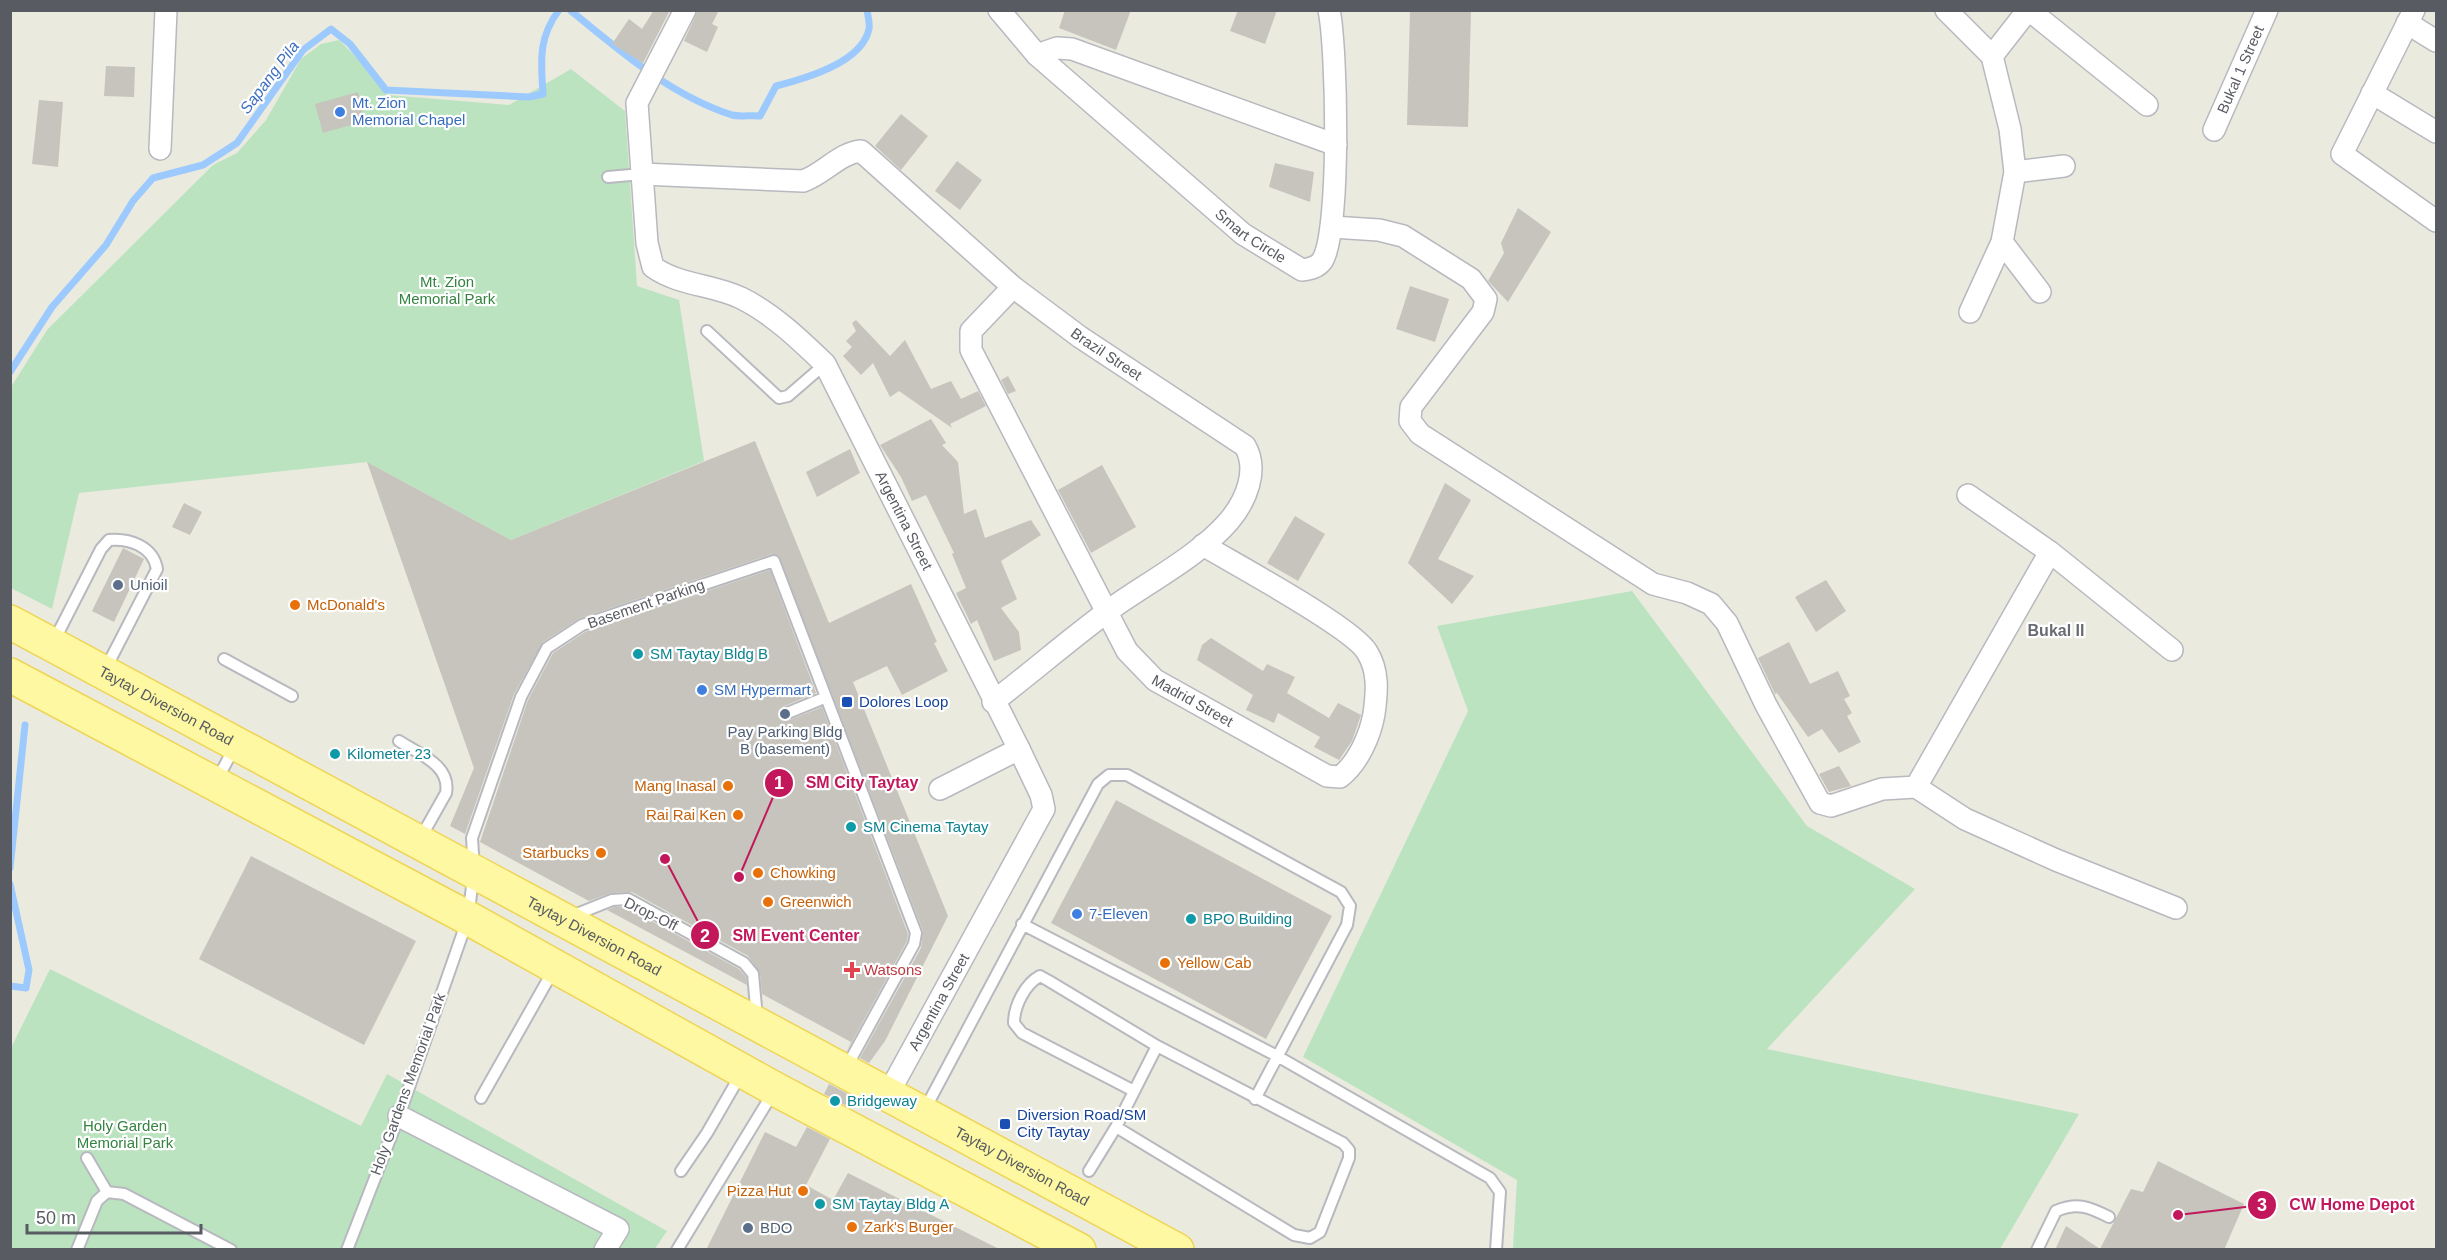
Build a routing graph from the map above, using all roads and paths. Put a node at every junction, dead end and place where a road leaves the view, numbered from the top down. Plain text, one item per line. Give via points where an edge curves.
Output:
1 (165, 10) edge
2 (685, 10) edge
3 (999, 10) edge
4 (1329, 10) edge
5 (1946, 10) edge
6 (2029, 10) edge
7 (2267, 10) edge
8 (2411, 17) edge
9 (2436, 41) edge
10 (1037, 55) junction
11 (1992, 56) junction
12 (2372, 93) junction
13 (2147, 105) dead end
14 (2214, 130) dead end
15 (2436, 132) edge
16 (1336, 145) junction
17 (160, 149) dead end
18 (2064, 166) dead end
19 (2015, 172) junction
20 (642, 174) junction
21 (608, 177) dead end
22 (2436, 221) edge
23 (1332, 227) junction
24 (2002, 242) junction
25 (1012, 288) junction
26 (2040, 292) dead end
27 (1970, 312) dead end
28 (707, 331) dead end
29 (825, 364) junction
30 (1968, 495) dead end
31 (1203, 545) junction
32 (2050, 552) junction
33 (1107, 612) junction
34 (10, 622) edge
35 (53, 644) junction
36 (2172, 650) dead end
37 (224, 659) dead end
38 (104, 671) junction
39 (10, 675) edge
40 (292, 696) dead end
41 (824, 698) junction
42 (993, 702) junction
43 (785, 714) dead end
44 (399, 741) dead end
45 (236, 743) junction
46 (1019, 749) junction
47 (215, 782) junction
48 (1916, 787) junction
49 (940, 789) dead end
50 (419, 841) junction
51 (474, 871) junction
52 (2176, 908) dead end
53 (461, 914) junction
54 (564, 920) junction
55 (1022, 924) junction
56 (555, 966) junction
57 (757, 1021) junction
58 (1157, 1046) junction
59 (1277, 1056) junction
60 (742, 1071) junction
61 (844, 1072) junction
62 (776, 1089) junction
63 (1134, 1091) junction
64 (887, 1096) junction
65 (482, 1098) dead end
66 (1255, 1099) junction
67 (922, 1114) junction
68 (399, 1116) junction
69 (1116, 1127) junction
70 (87, 1158) dead end
71 (681, 1171) dead end
72 (1081, 1184) junction
73 (107, 1192) junction
74 (2109, 1217) dead end
75 (77, 1250) edge
76 (231, 1250) edge
77 (347, 1250) edge
78 (605, 1250) edge
79 (677, 1250) edge
80 (1079, 1250) edge
81 (1177, 1250) edge
82 (1496, 1250) edge
83 (2037, 1250) edge

1 - 17 street
2 - 20 street, Argentina Street via 637,104
3 - 10 street, Smart Circle
4 - 16 street, Smart Circle
5 - 11 street
6 - 11 street
6 - 13 street
7 - 14 street, Bukal 1 Street
8 - 9 street
8 - 12 street
10 - 16 street via 1057,48 1072,49
10 - 23 street, Smart Circle via 1243,234 1285,262 1302,270 1314,268 1323,260
11 - 19 street via 2010,129
12 - 15 street
12 - 22 street via 2342,154
16 - 23 street, Smart Circle
18 - 19 street
19 - 24 street
20 - 21 lane
20 - 25 street, Brazil Street via 803,182 849,152 861,151
20 - 29 street, Argentina Street via 653,267 668,277 740,297 794,334
23 - 48 street via 1403,236 1471,279 1486,299 1483,312 1411,407 1410,421 1420,434 1653,584 1711,604 1727,624 1820,803 1831,806 1882,789
24 - 26 street
24 - 27 street
25 - 31 street, Brazil Street via 1245,446 1251,457 1248,487 1230,520
25 - 33 street, Madrid Street via 971,331 971,350
28 - 29 lane via 779,398 788,396
29 - 42 street, Argentina Street
30 - 32 street
31 - 33 street, Brazil Street
31 - 33 street, Madrid Street via 1342,630 1366,650 1374,666 1377,692 1371,728 1350,769 1340,777 1327,776 1155,680 1127,651
32 - 36 street
32 - 48 street
33 - 42 street, Brazil Street
34 - 35 main road, Taytay Diversion Road
35 - 38 main road, Taytay Diversion Road
35 - 38 lane via 109,540 121,539 147,549 157,569
37 - 40 lane
38 - 45 main road, Taytay Diversion Road
39 - 47 main road
41 - 43 lane
41 - 51 lane, Basement Parking via 774,561 582,625 547,648 521,697 472,838
41 - 61 lane via 916,933 914,944
42 - 46 street, Argentina Street
44 - 50 lane via 438,766 447,785
45 - 47 lane
45 - 50 main road, Taytay Diversion Road
46 - 49 street
46 - 64 street, Argentina Street via 1044,809
47 - 53 main road
48 - 52 street via 1965,819
50 - 51 main road, Taytay Diversion Road
51 - 53 lane
51 - 53 lane
51 - 54 main road, Taytay Diversion Road
53 - 56 main road
53 - 68 lane, Holy Gardens Memorial Park
54 - 57 main road, Taytay Diversion Road
54 - 57 lane, Drop-Off via 612,900 628,898 750,968
55 - 59 lane
55 - 59 lane via 1098,784 1109,775 1127,775 1341,892 1350,906 1347,924
55 - 67 lane
56 - 60 main road
56 - 65 lane
57 - 61 main road, Taytay Diversion Road
58 - 63 lane
58 - 63 lane via 1050,981 1040,976 1030,982 1014,1014 1014,1023 1022,1033
58 - 66 lane
59 - 66 lane
59 - 82 lane via 1494,1182 1500,1198
60 - 62 main road
60 - 71 lane
61 - 64 main road, Taytay Diversion Road
62 - 79 lane
62 - 80 main road
63 - 69 lane
64 - 67 main road, Taytay Diversion Road
66 - 69 lane via 1344,1143 1349,1150 1336,1196 1320,1232 1310,1238 1294,1235
67 - 72 main road, Taytay Diversion Road
68 - 77 lane, Holy Gardens Memorial Park
68 - 78 street via 618,1229
69 - 72 lane
70 - 73 lane
72 - 81 main road, Taytay Diversion Road
73 - 75 lane via 97,1202
73 - 76 lane via 124,1194
74 - 83 lane via 2088,1206 2072,1204 2056,1211

